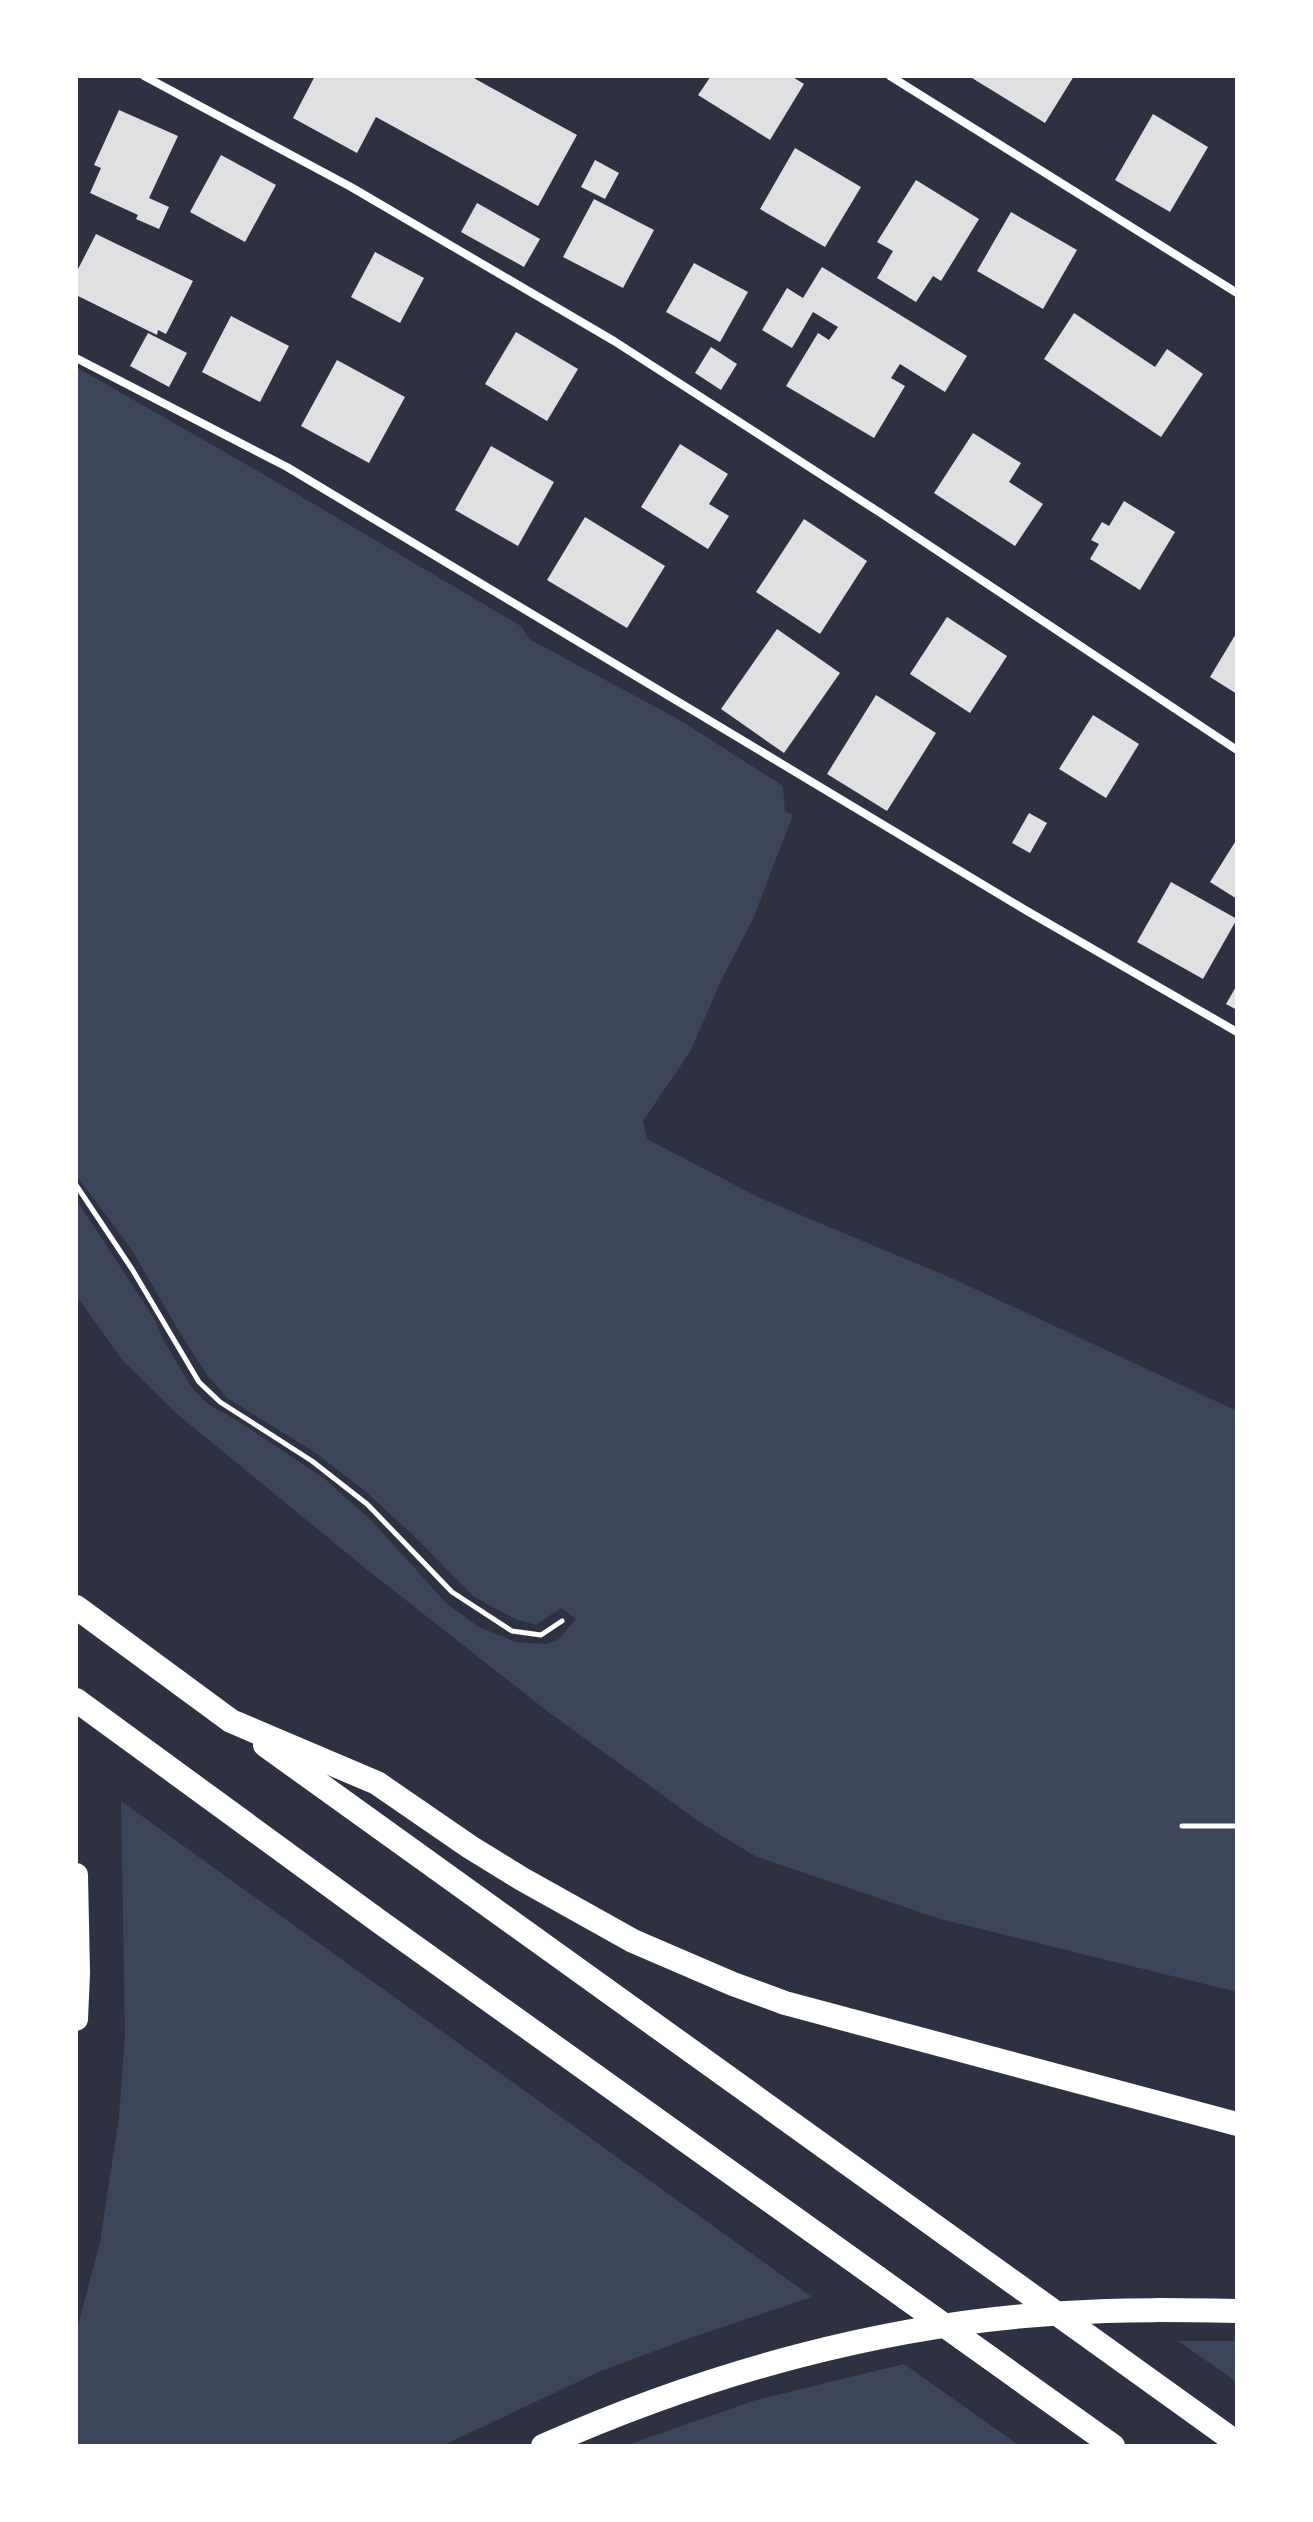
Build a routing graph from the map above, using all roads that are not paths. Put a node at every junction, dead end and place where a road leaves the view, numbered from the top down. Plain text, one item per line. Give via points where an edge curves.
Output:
1 (144, 76) edge
2 (890, 76) edge
3 (1237, 293) edge
4 (76, 358) edge
5 (1237, 750) edge
6 (1234, 1031) edge
7 (76, 1607) edge
8 (76, 1700) edge
9 (231, 1721) junction
10 (76, 1878) edge
11 (76, 2019) edge
12 (1237, 2124) edge
13 (1237, 2311) edge
14 (1237, 2443) edge
15 (543, 2446) edge
16 (1113, 2446) edge

1 - 5 street via 351,187 614,341
2 - 3 street
4 - 6 street via 287,467
7 - 9 highway
8 - 16 highway
9 - 12 highway via 377,1783 575,1910 733,1984 785,2003
9 - 14 highway
10 - 11 highway
13 - 15 highway via 1065,2313 890,2335 746,2371

